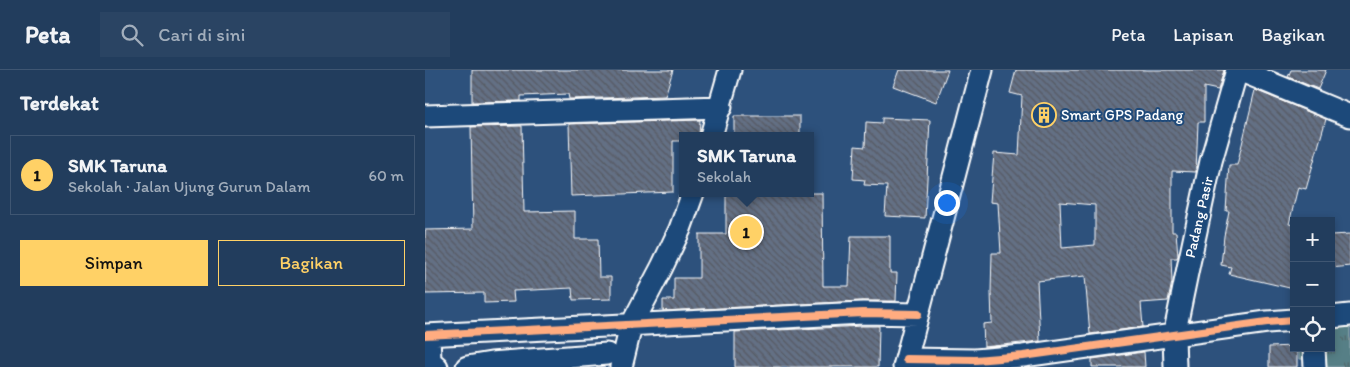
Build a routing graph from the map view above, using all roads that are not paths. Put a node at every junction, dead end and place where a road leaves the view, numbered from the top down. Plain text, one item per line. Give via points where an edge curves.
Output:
1 (730, 70) edge
2 (982, 70) edge
3 (1238, 70) edge
4 (721, 107) junction
5 (425, 116) edge
6 (1350, 116) edge
7 (712, 132) edge
8 (691, 197) edge
9 (918, 314) junction
10 (1350, 315) edge
11 (1335, 317) edge
12 (1290, 320) edge
13 (631, 326) junction
14 (427, 335) edge
15 (1174, 336) junction
16 (1314, 352) edge
17 (614, 360) edge
18 (905, 363) edge
19 (491, 365) edge
20 (437, 367) edge
21 (467, 367) edge
22 (1175, 367) edge
23 (1315, 367) edge

1 - 4 street
2 - 9 street
3 - 6 street
3 - 15 street, Padang Pasir via 1211,161
4 - 5 street
4 - 7 street
8 - 13 street via 673,244
9 - 13 street via 863,313
9 - 18 street
10 - 11 street
12 - 15 street
13 - 14 street
13 - 17 street
14 - 20 street via 430,361
15 - 18 street via 1023,356
15 - 22 street, Padang Pasir
16 - 23 street
17 - 19 street
19 - 21 street

